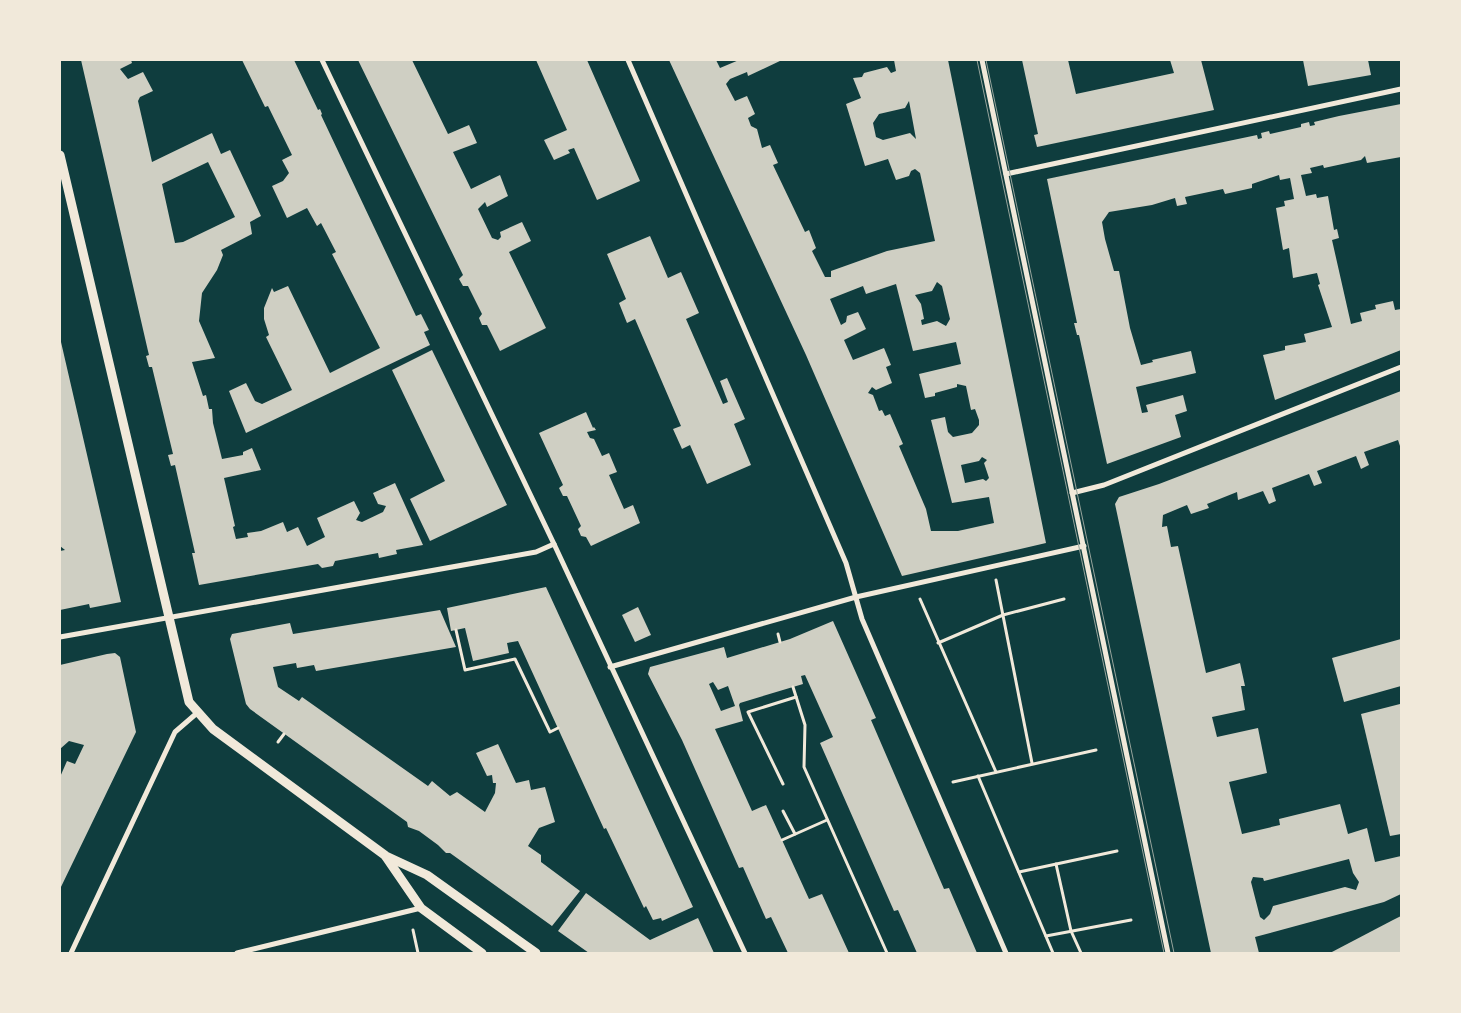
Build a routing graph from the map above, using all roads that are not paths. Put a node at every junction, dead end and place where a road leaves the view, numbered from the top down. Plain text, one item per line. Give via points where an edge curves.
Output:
1 (322, 60) edge
2 (628, 60) edge
3 (982, 60) edge
4 (1401, 89) edge
5 (60, 156) edge
6 (1006, 174) junction
7 (1401, 367) edge
8 (1072, 493) junction
9 (554, 544) junction
10 (1084, 546) junction
11 (856, 597) junction
12 (168, 617) junction
13 (60, 638) edge
14 (610, 667) junction
15 (198, 713) junction
16 (386, 856) junction
17 (421, 908) junction
18 (72, 953) edge
19 (237, 953) edge
20 (482, 953) edge
21 (536, 953) edge
22 (745, 953) edge
23 (1006, 953) edge
24 (1168, 953) edge

1 - 9 street
2 - 11 street via 846,563
3 - 6 street
4 - 6 street
5 - 12 street
6 - 8 street
7 - 8 street via 1104,485
8 - 10 street
9 - 12 street via 536,552
9 - 14 street
10 - 11 street
10 - 24 street
11 - 14 street
11 - 23 street via 862,619
12 - 13 street
12 - 15 street via 189,702
14 - 22 street
15 - 16 street via 213,729
15 - 18 street via 175,732
16 - 17 street
16 - 21 street via 427,875
17 - 19 street
17 - 20 street

